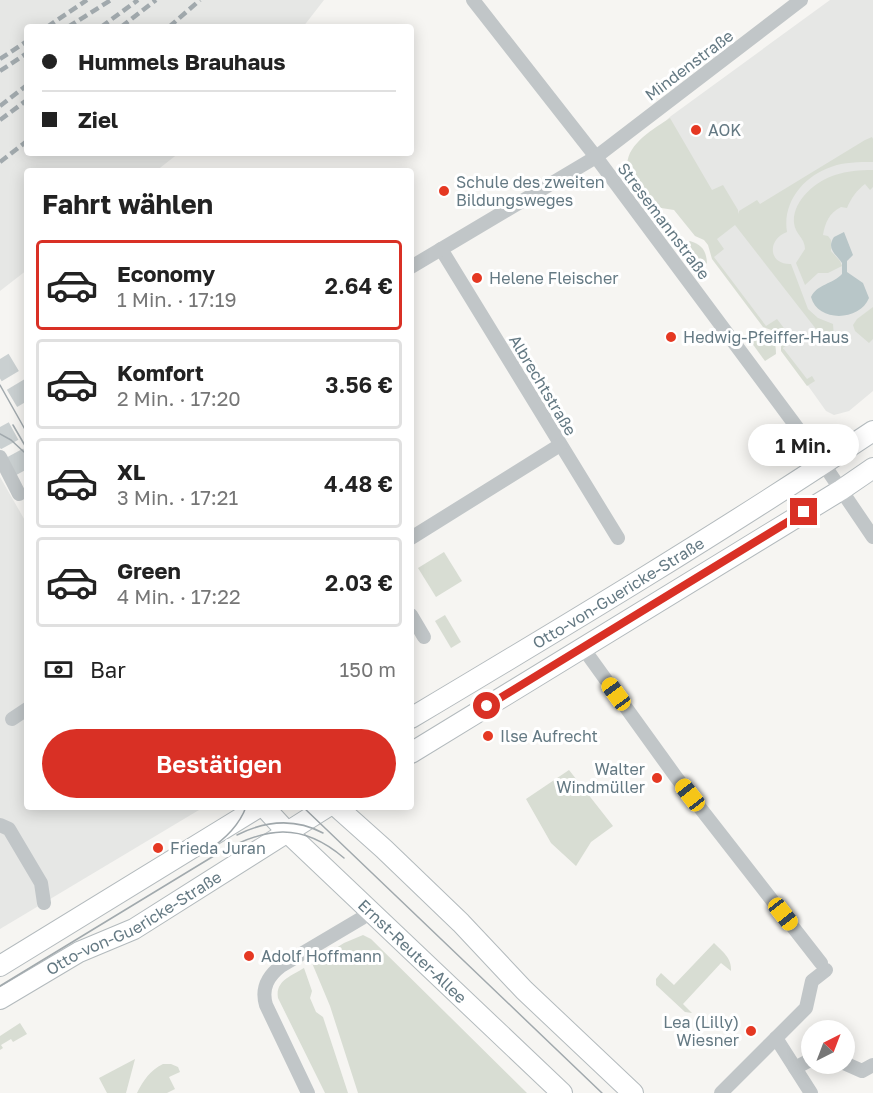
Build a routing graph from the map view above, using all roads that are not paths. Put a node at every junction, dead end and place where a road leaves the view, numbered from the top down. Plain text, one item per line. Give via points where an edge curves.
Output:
1 (473, 0) edge
2 (801, 0) edge
3 (596, 157) junction
4 (441, 249) junction
5 (414, 265) edge
6 (873, 431) edge
7 (560, 445) junction
8 (0, 457) edge
9 (823, 464) junction
10 (873, 468) edge
11 (841, 490) junction
12 (19, 494) dead end
13 (414, 536) edge
14 (873, 537) edge
15 (618, 538) dead end
16 (414, 620) edge
17 (424, 637) dead end
18 (582, 648) junction
19 (24, 711) edge
20 (414, 716) edge
21 (12, 719) dead end
22 (414, 751) edge
23 (254, 810) edge
24 (267, 810) edge
25 (322, 810) edge
26 (340, 810) edge
27 (0, 825) edge
28 (288, 833) junction
29 (44, 903) dead end
30 (370, 910) junction
31 (0, 966) edge
32 (0, 999) edge
33 (776, 1038) junction
34 (801, 1065) edge
35 (873, 1065) edge
36 (795, 1068) junction
37 (855, 1068) edge
38 (308, 1093) edge
39 (562, 1093) edge
40 (633, 1093) edge
41 (721, 1093) edge
42 (811, 1093) edge

1 - 3 street, Stresemannstraße
2 - 3 street, Mindenstraße
3 - 4 street, Mindenstraße
3 - 9 street, Stresemannstraße
4 - 5 street, Mindenstraße
4 - 7 street, Albrechtstraße
6 - 9 street, Otto-von-Guericke-Straße
7 - 13 street
7 - 15 street, Albrechtstraße
8 - 12 street
9 - 11 street
9 - 20 street, Otto-von-Guericke-Straße
10 - 11 street, Otto-von-Guericke-Straße
11 - 14 street
11 - 18 street, Otto-von-Guericke-Straße
16 - 17 street
18 - 22 street, Otto-von-Guericke-Straße
18 - 33 street via 823,967 812,981 806,1008
19 - 21 street
23 - 31 street, Otto-von-Guericke-Straße
24 - 28 street, Ernst-Reuter-Allee
25 - 28 street, Otto-von-Guericke-Straße
26 - 40 street
27 - 29 street via 9,829 41,884
28 - 30 street, Ernst-Reuter-Allee
28 - 32 street, Otto-von-Guericke-Straße via 134,929 79,952
30 - 38 street via 281,966 266,985 266,1005
30 - 39 street, Ernst-Reuter-Allee
33 - 36 street
33 - 41 street
34 - 36 street
35 - 37 street via 862,1071
36 - 42 street

